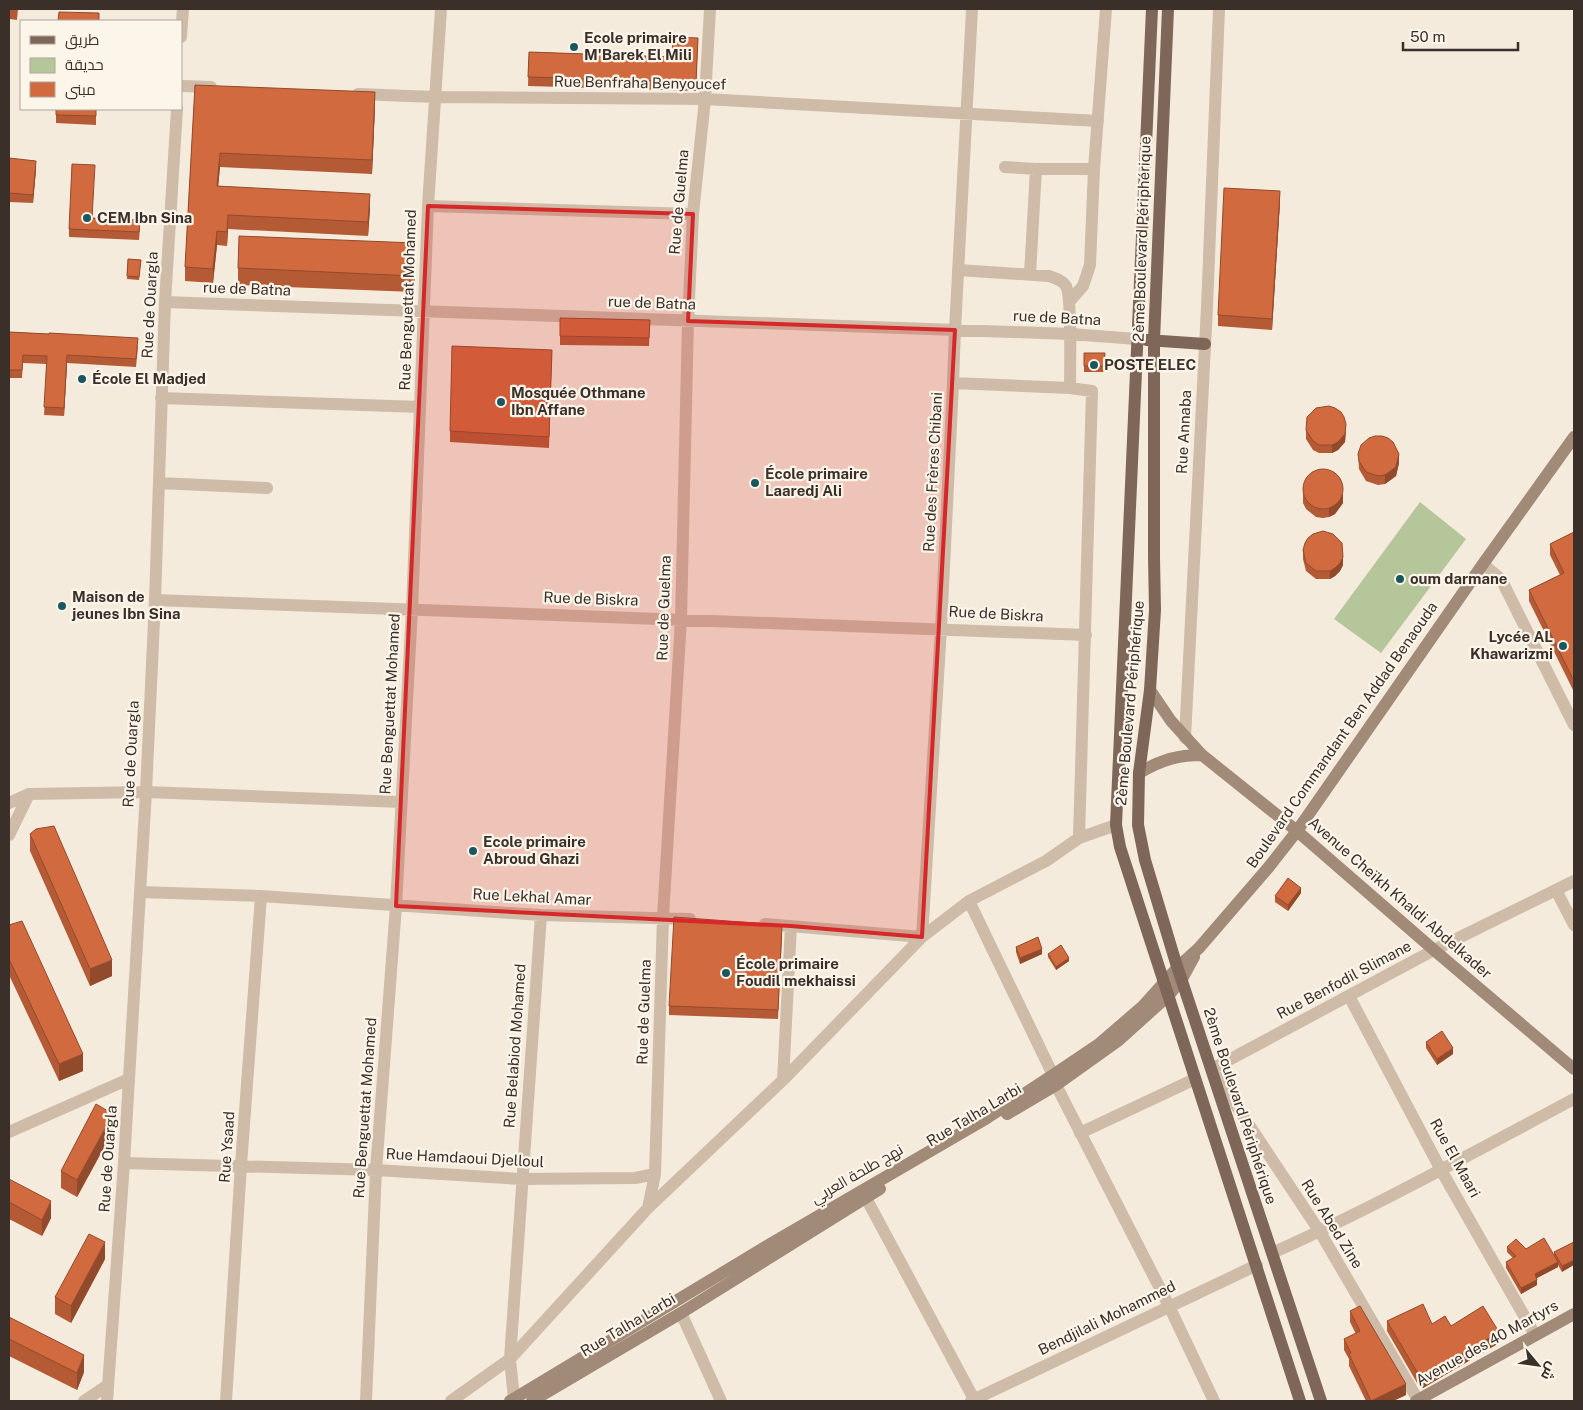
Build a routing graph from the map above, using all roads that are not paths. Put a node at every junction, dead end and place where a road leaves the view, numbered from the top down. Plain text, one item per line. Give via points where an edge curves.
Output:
1 (183, 9) edge
2 (441, 9) edge
3 (710, 9) edge
4 (972, 9) edge
5 (1106, 9) edge
6 (1152, 9) edge
7 (1168, 9) edge
8 (1219, 9) edge
9 (182, 23) edge
10 (182, 86) edge
11 (220, 88) edge
12 (347, 93) edge
13 (435, 97) junction
14 (704, 99) junction
15 (177, 110) edge
16 (966, 112) junction
17 (1098, 121) junction
18 (1005, 167) dead end
19 (1036, 169) junction
20 (1094, 169) junction
21 (428, 206) junction
22 (693, 214) junction
23 (958, 270) junction
24 (1030, 274) junction
25 (165, 302) junction
26 (1069, 302) junction
27 (424, 312) junction
28 (688, 321) junction
29 (954, 330) junction
30 (1070, 334) junction
31 (1137, 339) junction
32 (1154, 340) junction
33 (1205, 344) junction
34 (954, 383) junction
35 (1070, 388) junction
36 (162, 398) junction
37 (420, 407) junction
38 (1574, 437) edge
39 (159, 483) junction
40 (267, 488) dead end
41 (1483, 564) junction
42 (155, 600) junction
43 (412, 609) junction
44 (681, 619) junction
45 (941, 628) junction
46 (1086, 635) junction
47 (1150, 690) junction
48 (1574, 725) edge
49 (1185, 738) junction
50 (1202, 755) junction
51 (1139, 773) junction
52 (146, 792) junction
53 (29, 794) junction
54 (401, 802) junction
55 (9, 803) edge
56 (1116, 825) junction
57 (1297, 831) junction
58 (9, 835) edge
59 (1079, 838) junction
60 (1574, 881) edge
61 (1556, 890) junction
62 (140, 892) junction
63 (262, 896) junction
64 (969, 901) junction
65 (396, 906) junction
66 (541, 915) junction
67 (663, 918) junction
68 (703, 920) edge
69 (752, 923) edge
70 (1574, 925) edge
71 (791, 926) junction
72 (922, 937) junction
73 (1199, 948) joint
74 (1434, 950) junction
75 (1180, 973) junction
76 (1164, 983) junction
77 (1169, 996) junction
78 (1349, 996) junction
79 (1212, 1069) junction
80 (1574, 1069) edge
81 (1195, 1079) junction
82 (129, 1080) junction
83 (783, 1080) junction
84 (1055, 1080) junction
85 (1574, 1098) edge
86 (9, 1132) edge
87 (1080, 1133) junction
88 (124, 1163) junction
89 (241, 1165) junction
90 (376, 1170) junction
91 (1442, 1170) junction
92 (655, 1174) junction
93 (521, 1179) junction
94 (866, 1198) junction
95 (648, 1208) junction
96 (1320, 1232) junction
97 (1272, 1253) junction
98 (1257, 1265) junction
99 (1169, 1306) junction
100 (681, 1313) junction
101 (1574, 1316) edge
102 (1535, 1335) junction
103 (510, 1359) junction
104 (108, 1385) junction
105 (1424, 1399) edge
106 (514, 1400) edge
107 (84, 1401) edge
108 (107, 1401) edge
109 (226, 1401) edge
110 (366, 1401) edge
111 (451, 1401) edge
112 (532, 1401) edge
113 (721, 1401) edge
114 (973, 1401) edge
115 (1214, 1401) edge
116 (1300, 1401) edge
117 (1321, 1401) edge

1 - 9 street
2 - 13 street, Rue Benguettat Mohamed
3 - 14 street, Rue de Guelma
4 - 16 street, Rue des Frères Chibani
5 - 17 street
6 - 31 main road, 2ème Boulevard Périphérique
7 - 32 main road, 2ème Boulevard Périphérique
8 - 33 street, Rue Annaba
10 - 11 street
12 - 13 street, Rue Benfraha Benyoucef
13 - 14 street, Rue Benfraha Benyoucef
13 - 21 street, Rue Benguettat Mohamed
14 - 16 street, Rue Benfraha Benyoucef
14 - 22 street, Rue de Guelma
15 - 25 street, Rue de Ouargla
16 - 17 street, Rue Benfraha Benyoucef
16 - 23 street, Rue des Frères Chibani
17 - 20 street
18 - 19 street
19 - 20 street
19 - 24 street
20 - 26 street via 1090,265 1083,286
21 - 22 street
21 - 27 street, Rue Benguettat Mohamed
22 - 28 street, Rue de Guelma
23 - 24 street
23 - 29 street, Rue des Frères Chibani
24 - 26 street via 1059,279 1066,286
25 - 27 street, rue de Batna
25 - 36 street, Rue de Ouargla
26 - 30 street
27 - 28 street, rue de Batna
27 - 37 street, Rue Benguettat Mohamed
28 - 29 street, rue de Batna
28 - 44 street, Rue de Guelma
29 - 30 street, rue de Batna
29 - 34 street, Rue des Frères Chibani
30 - 31 street, rue de Batna
30 - 35 street
31 - 32 main road
31 - 56 main road, 2ème Boulevard Périphérique
32 - 33 main road
32 - 47 main road, 2ème Boulevard Périphérique via 1155,610
33 - 49 street, Rue Annaba
34 - 35 street
34 - 45 street, Rue des Frères Chibani
35 - 46 street via 1092,391
36 - 37 street
36 - 39 street, Rue de Ouargla
37 - 43 street, Rue Benguettat Mohamed
38 - 41 street, Boulevard Commandant Ben Addad Benaouda
39 - 40 street
39 - 42 street, Rue de Ouargla
41 - 48 street via 1501,580
41 - 57 street, Boulevard Commandant Ben Addad Benaouda
42 - 43 street, Rue de Biskra
42 - 52 street, Rue de Ouargla
43 - 44 street, Rue de Biskra
43 - 54 street, Rue Benguettat Mohamed
44 - 45 street, Rue de Biskra
44 - 67 street, Rue de Guelma
45 - 46 street, Rue de Biskra
45 - 72 street, Rue des Frères Chibani
46 - 59 street
47 - 49 street, Avenue Cheïkh Khaldi Abdelkader
47 - 51 main road, 2ème Boulevard Périphérique
49 - 50 street, Avenue Cheïkh Khaldi Abdelkader
50 - 51 street via 1168,759
50 - 57 street, Avenue Cheïkh Khaldi Abdelkader
51 - 75 main road, 2ème Boulevard Périphérique via 1138,825 1145,860
52 - 53 street
52 - 54 street
52 - 62 street, Rue de Ouargla
53 - 55 street
53 - 58 street
54 - 65 street, Rue Benguettat Mohamed
56 - 59 street
56 - 76 main road, 2ème Boulevard Périphérique via 1120,847
57 - 73 street, Boulevard Commandant Ben Addad Benaouda
57 - 74 street, Avenue Cheïkh Khaldi Abdelkader
59 - 64 street via 1046,861
60 - 61 street, Rue Benfodil Slimane
61 - 70 street
61 - 74 street, Rue Benfodil Slimane
62 - 63 street, Rue Lekhal Amar
62 - 82 street, Rue de Ouargla
63 - 65 street, Rue Lekhal Amar
63 - 89 street, Rue Ysaad
64 - 72 street
64 - 84 street
65 - 66 street, Rue Lekhal Amar
65 - 90 street, Rue Benguettat Mohamed
66 - 67 street, Rue Lekhal Amar
66 - 93 street, Rue Belabiod Mohamed
67 - 68 street, Rue Lekhal Amar
67 - 92 street, Rue de Guelma
69 - 71 street
71 - 72 street
71 - 83 street
72 - 83 street
73 - 75 street, Rue Talha Larbi
74 - 78 street, Rue Benfodil Slimane
74 - 80 street, Avenue Cheïkh Khaldi Abdelkader
75 - 76 street, نهج طلحة العربي
75 - 77 street, Rue Talha Larbi
75 - 79 main road, 2ème Boulevard Périphérique
76 - 77 main road, 2ème Boulevard Périphérique
76 - 84 street, نهج طلحة العربي via 1143,1006
77 - 81 main road, 2ème Boulevard Périphérique
77 - 84 street, Rue Talha Larbi via 1119,1040
78 - 79 street, Rue Benfodil Slimane
78 - 91 street, Rue El Maari
79 - 96 street, Rue Abed Zine
79 - 97 main road, 2ème Boulevard Périphérique
81 - 87 street
81 - 98 main road, 2ème Boulevard Périphérique
82 - 86 street
82 - 88 street, Rue de Ouargla
83 - 95 street
84 - 87 street
84 - 94 street, Rue Talha Larbi
84 - 106 street, نهج طلحة العربي via 767,1246
85 - 91 street
87 - 99 street
88 - 89 street, Rue Hamdaoui Djelloul
88 - 104 street, Rue de Ouargla
89 - 90 street, Rue Hamdaoui Djelloul
89 - 109 street, Rue Ysaad
90 - 93 street, Rue Hamdaoui Djelloul
90 - 110 street, Rue Benguettat Mohamed
91 - 96 street
91 - 102 street, Rue El Maari
92 - 93 street, Rue Hamdaoui Djelloul via 636,1178
92 - 95 street, Rue de Guelma
93 - 103 street, Rue Belabiod Mohamed
94 - 100 street, Rue Talha Larbi
94 - 114 street
95 - 103 street
96 - 97 street
96 - 105 street, Rue Abed Zine
97 - 117 main road, 2ème Boulevard Périphérique
98 - 99 street, Bendjilali Mohammed
98 - 116 main road, 2ème Boulevard Périphérique
99 - 114 street, Bendjilali Mohammed
99 - 115 street
100 - 112 street, Rue Talha Larbi
100 - 113 street
101 - 102 street, Avenue des 40 Martyrs
102 - 105 street, Avenue des 40 Martyrs
103 - 106 street, Rue Belabiod Mohamed
103 - 111 street
104 - 107 street
104 - 108 street, Rue de Ouargla

